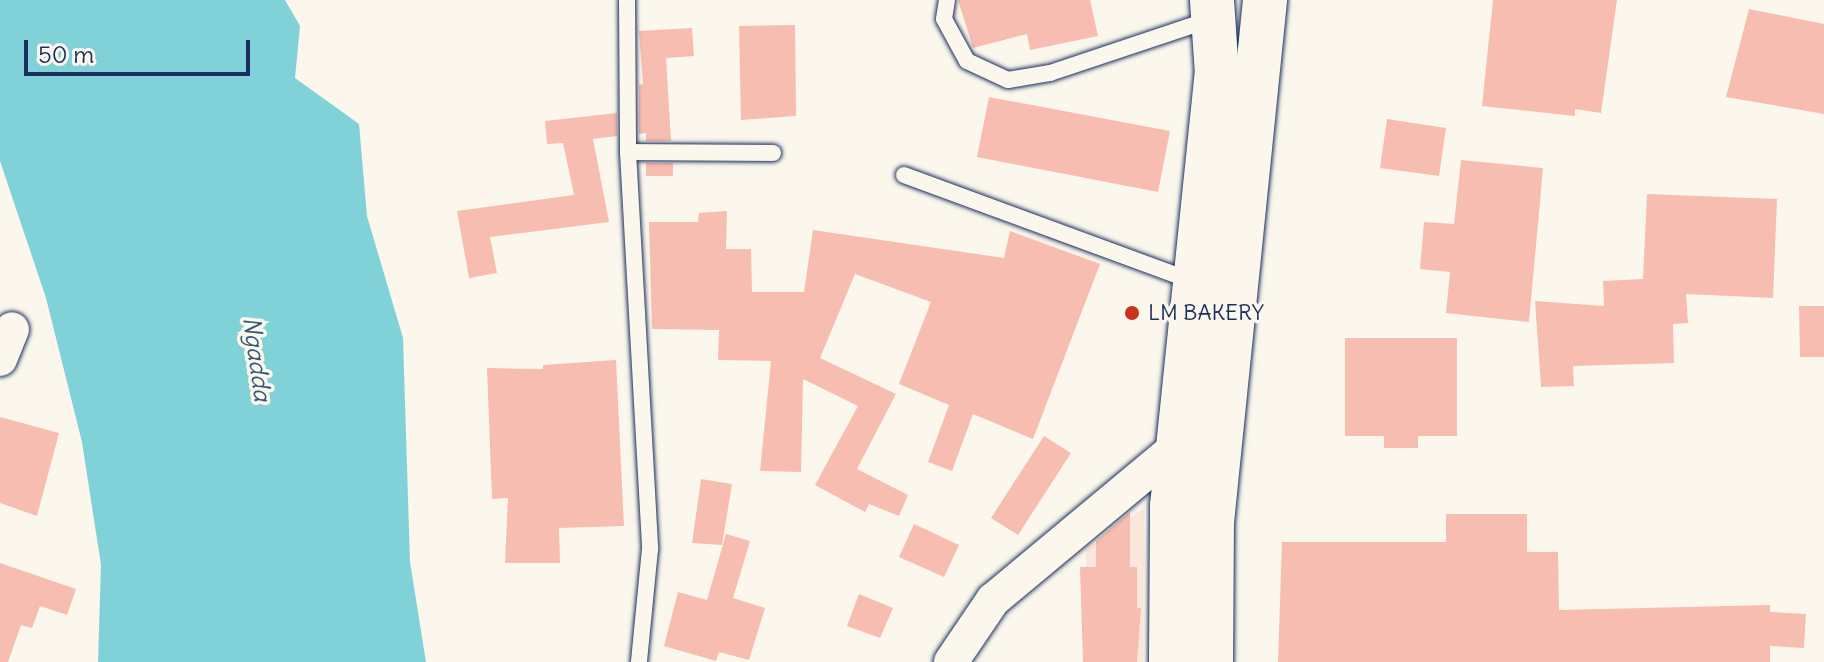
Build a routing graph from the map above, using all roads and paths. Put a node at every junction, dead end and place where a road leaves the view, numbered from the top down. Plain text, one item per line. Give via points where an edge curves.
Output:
1 (627, 0) edge
2 (947, 0) edge
3 (1265, 0) edge
4 (1214, 9) edge
5 (628, 152) junction
6 (773, 153) dead end
7 (904, 175) dead end
8 (1196, 283) junction
9 (1178, 446) junction
10 (639, 662) edge
11 (951, 662) edge
12 (1171, 662) edge
13 (1211, 662) edge

1 - 5 lane
2 - 4 lane via 944,19 967,61 1008,80 1050,73
3 - 13 main road via 1212,522
4 - 8 main road via 1217,74
5 - 6 lane
5 - 10 lane via 650,549
7 - 8 lane
8 - 9 main road
9 - 11 street via 993,600
9 - 12 main road via 1172,506

